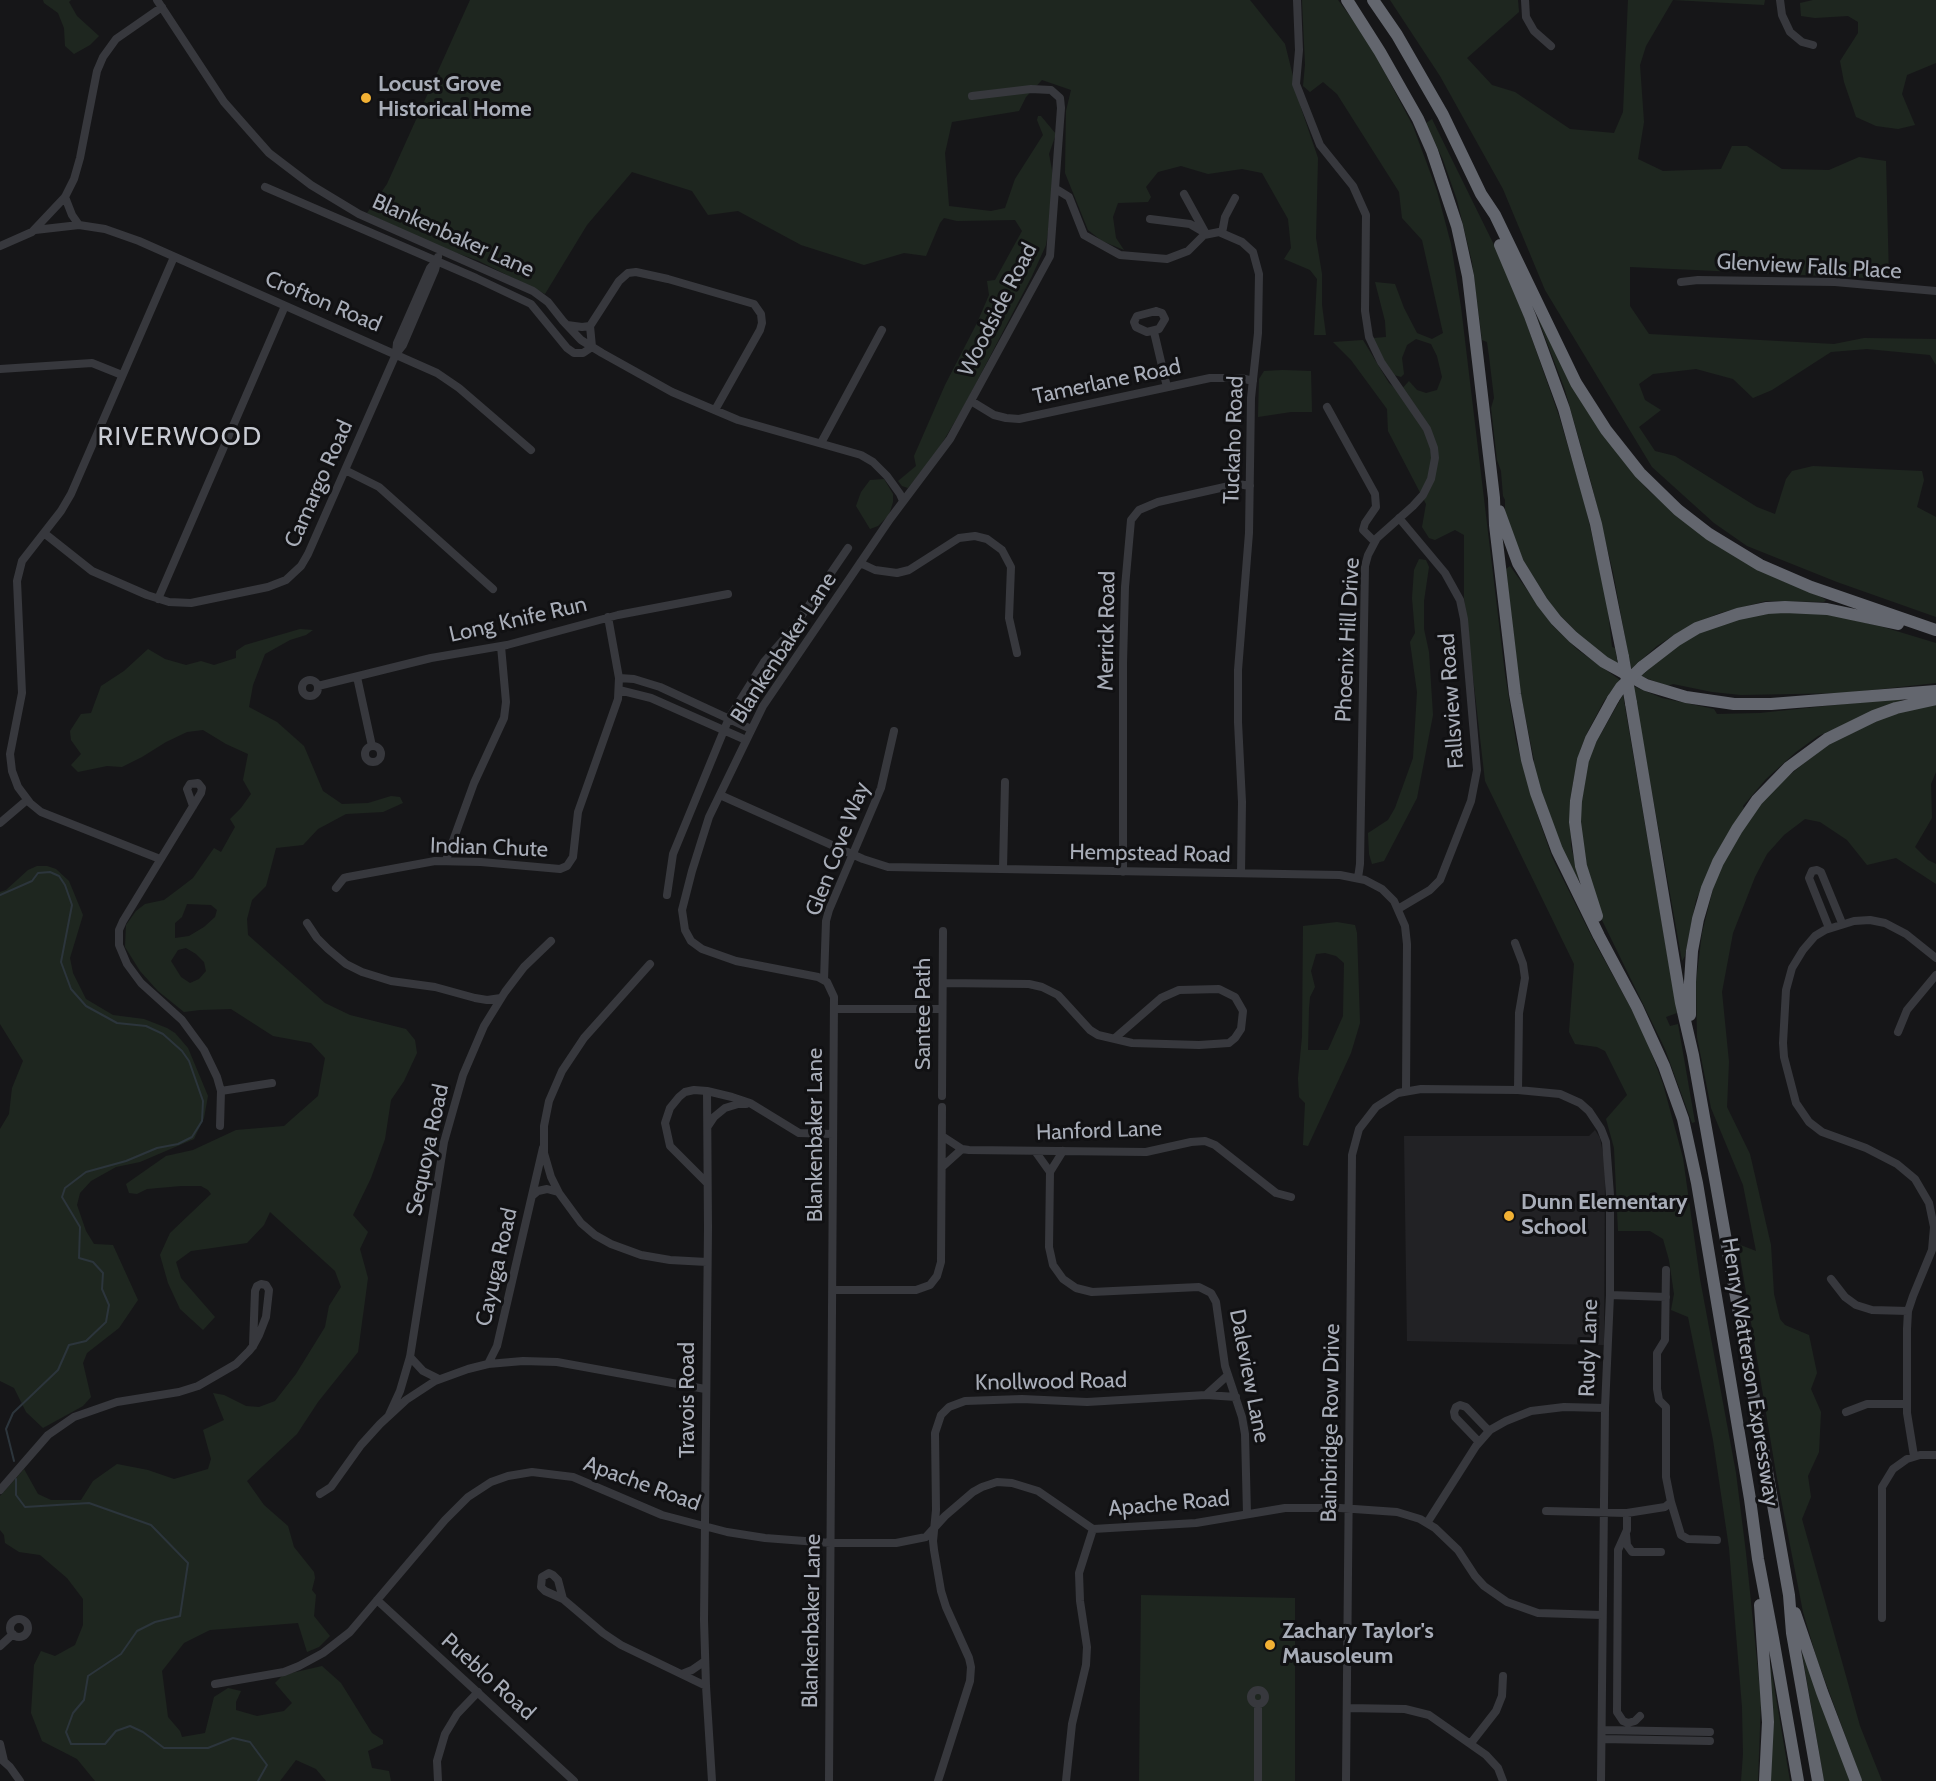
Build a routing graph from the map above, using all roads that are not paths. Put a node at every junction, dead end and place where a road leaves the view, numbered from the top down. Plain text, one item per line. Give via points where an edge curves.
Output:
1 (1297, 0) edge
2 (1347, 0) edge
3 (1373, 0) edge
4 (1525, 0) edge
5 (1780, 0) edge
6 (159, 4) edge
7 (1814, 45) dead end
8 (1551, 46) dead end
9 (972, 96) dead end
10 (265, 188) dead end
11 (1056, 189) junction
12 (1184, 194) dead end
13 (1481, 194) junction
14 (65, 197) junction
15 (1235, 198) dead end
16 (1150, 219) dead end
17 (79, 225) junction
18 (34, 230) junction
19 (1222, 233) junction
20 (1206, 234) junction
21 (0, 246) edge
22 (441, 251) junction
23 (174, 257) junction
24 (436, 261) junction
25 (1681, 282) dead end
26 (1936, 291) edge
27 (285, 306) junction
28 (566, 325) junction
29 (590, 326) junction
30 (882, 330) dead end
31 (1155, 332) dead end
32 (592, 347) junction
33 (396, 354) junction
34 (0, 369) edge
35 (122, 375) junction
36 (1253, 381) junction
37 (1167, 387) junction
38 (971, 402) junction
39 (1327, 407) dead end
40 (715, 410) junction
41 (821, 443) junction
42 (531, 450) dead end
43 (345, 470) junction
44 (1250, 486) junction
45 (1494, 498) junction
46 (903, 501) junction
47 (1399, 518) junction
48 (44, 533) junction
49 (1374, 541) junction
50 (848, 548) dead end
51 (860, 563) junction
52 (493, 589) dead end
53 (728, 594) dead end
54 (158, 599) junction
55 (608, 617) junction
56 (1936, 630) edge
57 (1936, 636) edge
58 (501, 646) junction
59 (1017, 653) dead end
60 (357, 677) junction
61 (619, 678) junction
62 (318, 686) dead end
63 (619, 690) junction
64 (1936, 691) edge
65 (677, 694) junction
66 (1936, 699) edge
67 (671, 706) junction
68 (729, 718) junction
69 (751, 729) junction
70 (723, 730) junction
71 (894, 731) dead end
72 (746, 740) junction
73 (372, 746) dead end
74 (1005, 782) dead end
75 (720, 795) junction
76 (27, 800) junction
77 (193, 806) dead end
78 (0, 823) edge
79 (854, 855) junction
80 (160, 859) junction
81 (446, 860) junction
82 (1004, 870) junction
83 (1123, 872) junction
84 (1241, 873) junction
85 (1358, 878) junction
86 (336, 888) dead end
87 (667, 895) dead end
88 (1398, 909) junction
89 (307, 923) dead end
90 (1842, 923) junction
91 (1829, 928) junction
92 (943, 931) dead end
93 (551, 941) dead end
94 (1515, 943) dead end
95 (1936, 958) edge
96 (650, 964) dead end
97 (1936, 975) edge
98 (824, 980) junction
99 (1623, 981) junction
100 (943, 983) junction
101 (475, 998) junction
102 (501, 998) junction
103 (834, 1009) junction
104 (942, 1009) junction
105 (488, 1019) junction
106 (1898, 1032) dead end
107 (1115, 1038) junction
108 (1693, 1055) junction
109 (272, 1083) dead end
110 (1518, 1090) junction
111 (221, 1091) junction
112 (707, 1091) junction
113 (1406, 1091) junction
114 (942, 1096) dead end
115 (750, 1103) junction
116 (942, 1107) dead end
117 (220, 1126) dead end
118 (708, 1126) junction
119 (834, 1134) junction
120 (942, 1136) junction
121 (543, 1145) junction
122 (962, 1149) junction
123 (1035, 1151) junction
124 (1063, 1151) junction
125 (708, 1157) junction
126 (687, 1163) junction
127 (942, 1167) junction
128 (1050, 1172) junction
129 (707, 1183) junction
130 (558, 1192) junction
131 (532, 1196) junction
132 (1291, 1197) dead end
133 (707, 1262) junction
134 (1666, 1270) dead end
135 (1831, 1279) dead end
136 (833, 1290) junction
137 (1610, 1295) junction
138 (1666, 1297) junction
139 (1908, 1311) junction
140 (253, 1346) junction
141 (497, 1346) junction
142 (410, 1357) junction
143 (513, 1362) junction
144 (488, 1364) junction
145 (1228, 1376) junction
146 (439, 1379) junction
147 (705, 1389) junction
148 (1206, 1395) junction
149 (1236, 1397) junction
150 (1907, 1404) junction
151 (1605, 1408) junction
152 (1846, 1412) dead end
153 (389, 1415) junction
154 (1489, 1431) junction
155 (1479, 1442) junction
156 (1936, 1455) edge
157 (1914, 1456) junction
158 (0, 1490) edge
159 (320, 1494) dead end
160 (1671, 1502) junction
161 (1348, 1509) junction
162 (1546, 1511) dead end
163 (1603, 1511) junction
164 (1627, 1513) junction
165 (1247, 1514) junction
166 (1427, 1523) junction
167 (705, 1527) junction
168 (935, 1527) junction
169 (1093, 1529) junction
170 (1626, 1534) junction
171 (1717, 1540) dead end
172 (831, 1544) junction
173 (1661, 1552) dead end
174 (1758, 1559) junction
175 (1789, 1595) junction
176 (563, 1599) dead end
177 (378, 1600) junction
178 (1602, 1615) junction
179 (1882, 1618) dead end
180 (13, 1634) dead end
181 (0, 1646) edge
182 (705, 1660) junction
183 (682, 1674) junction
184 (1503, 1676) dead end
185 (215, 1684) dead end
186 (706, 1686) junction
187 (478, 1692) junction
188 (1258, 1704) dead end
189 (1347, 1708) junction
190 (1640, 1716) dead end
191 (1603, 1734) junction
192 (1710, 1737) dead end
193 (1471, 1743) junction
194 (0, 1744) edge
195 (2, 1760) edge
196 (20, 1781) edge
197 (438, 1781) edge
198 (574, 1781) edge
199 (712, 1781) edge
200 (829, 1781) edge
201 (938, 1781) edge
202 (1066, 1781) edge
203 (1258, 1781) edge
204 (1346, 1781) edge
205 (1503, 1781) edge
206 (1601, 1781) edge
207 (1765, 1781) edge
208 (1798, 1781) edge
209 (1818, 1781) edge
210 (1856, 1781) edge

1 - 47 street, Phoenix Hill Drive via 1296,84 1320,145 1353,186 1366,215 1365,311 1369,337 1381,362 1427,429 1434,448 1434,469 1423,495
2 - 45 highway via 1418,119 1451,203 1468,276
3 - 13 highway via 1422,77
4 - 8 street via 1526,17 1534,31
5 - 7 street via 1790,32 1802,42
6 - 14 street via 116,39 103,57 81,158
6 - 22 street, Blankenbaker Lane via 224,102 279,162 359,214
9 - 11 street, Woodside Road via 1031,89 1057,94 1061,108
10 - 24 street
11 - 20 street via 1069,197 1084,235 1120,255 1167,259 1188,251
11 - 38 street, Woodside Road via 1052,251
12 - 20 street
13 - 56 highway via 1590,407 1624,455 1657,491 1709,534 1760,565
13 - 108 highway, bridge via 1564,409 1599,534
14 - 17 street
14 - 18 street
15 - 19 street
16 - 20 street via 1190,224
17 - 18 street, Crofton Road
17 - 23 street, Crofton Road via 116,232
18 - 21 street
19 - 20 street
19 - 36 street, Tuckaho Road via 1253,252 1259,274
22 - 24 street, Camargo Road
22 - 28 street, Blankenbaker Lane via 533,291 548,302
23 - 27 street, Crofton Road
23 - 35 street
24 - 32 street via 531,304 571,351 583,353
24 - 33 street, Camargo Road via 397,343
25 - 26 street, Glenview Falls Place via 1835,282
27 - 33 street, Crofton Road
27 - 54 street
28 - 29 street
28 - 32 street, Blankenbaker Lane
29 - 32 street
29 - 40 street via 619,281 633,272 754,304 761,314 760,330
30 - 41 street
31 - 37 street
32 - 40 street, Blankenbaker Lane via 672,392
33 - 42 street, Crofton Road via 445,378
33 - 43 street, Camargo Road
34 - 35 street via 92,363
35 - 48 street via 71,494
36 - 37 street, Tamerlane Road via 1210,378
36 - 44 street, Tuckaho Road
37 - 38 street, Tamerlane Road via 1019,419 1000,417
38 - 46 street, Woodside Road via 940,454
39 - 49 street via 1375,494 1376,507 1363,530
40 - 41 street, Blankenbaker Lane
41 - 46 street, Blankenbaker Lane via 873,462
43 - 52 street via 379,487
43 - 54 street, Camargo Road via 305,560 286,579 268,587 191,603
44 - 83 street, Merrick Road via 1238,484 1158,502 1139,510 1131,520 1123,663
44 - 84 street, Tuckaho Road via 1238,670
45 - 64 highway via 1518,563 1556,620 1604,662 1646,685 1686,698 1734,704
45 - 99 highway via 1515,694 1527,759 1557,850
46 - 51 street, Blankenbaker Lane
47 - 49 street, Phoenix Hill Drive
47 - 88 street, Fallsview Road via 1445,573 1460,600 1477,770 1471,801 1440,880
48 - 54 street, Camargo Road via 92,571
48 - 76 street via 22,561 17,581 22,693 10,762
49 - 85 street, Phoenix Hill Drive via 1365,574
50 - 68 street via 792,630 764,662
51 - 59 street via 897,573 909,570 959,538 987,539 1002,550 1011,567 1009,618
51 - 69 street, Blankenbaker Lane
53 - 55 street, Long Knife Run
55 - 58 street, Long Knife Run
55 - 61 street, Indian Chute
57 - 99 highway, bridge via 1827,609 1767,608 1697,628 1621,687 1583,760 1575,822 1587,889 1622,969
58 - 60 street, Long Knife Run via 431,658
58 - 81 street via 504,718 474,783
60 - 62 street, Long Knife Run
60 - 73 street
61 - 63 street, Indian Chute
61 - 65 street via 648,682
63 - 67 street
63 - 81 street, Indian Chute via 578,812 573,857 567,866 560,869
65 - 67 street
65 - 68 street
66 - 108 highway via 1874,716 1827,739 1789,767 1746,815 1718,862 1698,919 1690,982
67 - 70 street
68 - 69 street
68 - 70 street
69 - 72 street, Blankenbaker Lane
70 - 72 street
70 - 87 street via 673,854
71 - 79 street, Glen Cove Way via 882,788
72 - 75 street, Blankenbaker Lane
74 - 82 street
75 - 79 street, Hempstead Road
75 - 98 street, Blankenbaker Lane via 705,828 684,900 682,919 688,936 702,949 727,959
76 - 78 street
76 - 80 street via 47,815
77 - 80 street
79 - 82 street, Hempstead Road via 888,867
79 - 98 street, Glen Cove Way via 826,921
80 - 111 street via 121,926 119,945 141,983 194,1034 213,1066
81 - 86 street, Indian Chute via 348,876
82 - 83 street, Hempstead Road
83 - 84 street, Hempstead Road
84 - 85 street, Hempstead Road
85 - 88 street, Hempstead Road via 1382,889
88 - 113 street, Hempstead Road via 1407,944
89 - 101 street via 328,949 362,972
90 - 91 street
90 - 91 street via 1821,872 1812,871 1809,878
90 - 95 street via 1863,920 1885,924 1906,934
91 - 139 street via 1803,950 1789,977 1784,1057 1796,1103 1809,1122 1822,1132 1891,1160 1915,1179 1926,1196 1934,1237
92 - 100 street, Santee Path
93 - 102 street, Sequoya Road via 524,967
94 - 110 street via 1525,978 1519,1013
96 - 121 street, Cayuga Road via 584,1038 562,1071 549,1101
97 - 106 street via 1907,1010
98 - 103 street, Blankenbaker Lane via 832,990
99 - 174 highway, Henry Watterson Expressway via 1664,1066 1689,1145
100 - 104 street, Santee Path
100 - 107 street via 1042,987 1062,1000 1090,1030
101 - 102 street
101 - 105 street
102 - 105 street, Sequoya Road
103 - 104 street
103 - 119 street, Blankenbaker Lane
104 - 114 street, Santee Path
105 - 142 street, Sequoya Road via 449,1119
107 - 107 street via 1132,1043 1222,1044 1238,1035 1243,1011 1235,997 1219,989 1179,990 1161,998
108 - 175 highway, Henry Watterson Expressway
109 - 111 street
110 - 113 street, Rudy Lane
110 - 137 street, Rudy Lane via 1567,1096 1585,1107 1601,1129 1608,1150
111 - 117 street
112 - 115 street
112 - 118 street, Travois Road
112 - 126 street via 694,1089 679,1097 664,1123 670,1146
113 - 161 street, Bainbridge Row Drive via 1387,1098 1371,1112 1359,1129 1352,1155
115 - 118 street via 725,1108
115 - 119 street via 799,1133
116 - 120 street
118 - 125 street, Travois Road
119 - 136 street, Blankenbaker Lane
120 - 122 street
120 - 127 street
121 - 130 street
121 - 131 street, Cayuga Road
122 - 123 street, Hanford Lane
122 - 127 street
123 - 124 street, Hanford Lane
123 - 128 street
124 - 128 street
124 - 132 street, Hanford Lane via 1146,1152 1205,1141 1276,1193
125 - 126 street
125 - 129 street, Travois Road
126 - 129 street
127 - 136 street via 940,1262 934,1280 915,1290
128 - 145 street, Daleview Lane via 1050,1257 1063,1279 1092,1292 1191,1287 1207,1290 1218,1308
129 - 133 street, Travois Road
130 - 131 street, Cayuga Road via 547,1189
130 - 133 street via 580,1223 611,1244 641,1255
131 - 141 street, Cayuga Road
133 - 147 street, Travois Road
134 - 138 street
135 - 139 street via 1856,1305 1872,1310
136 - 172 street, Blankenbaker Lane
137 - 138 street
137 - 151 street, Rudy Lane
138 - 160 street via 1665,1340 1657,1353 1657,1389 1659,1400 1666,1407 1666,1477
139 - 150 street
140 - 140 street via 264,1325 268,1305 269,1290 261,1284 255,1291
140 - 158 street via 231,1368 198,1386 117,1402 74,1417 48,1435
141 - 143 street, Cayuga Road
141 - 144 street, Cayuga Road
142 - 146 street via 423,1371
142 - 153 street, Sequoya Road
143 - 144 street
143 - 147 street via 567,1364
144 - 146 street
145 - 148 street
145 - 149 street, Daleview Lane
146 - 153 street
147 - 167 street, Travois Road
148 - 149 street, Knollwood Road
148 - 168 street, Knollwood Road via 955,1404 941,1415 935,1428
149 - 165 street, Daleview Lane via 1245,1434
150 - 152 street via 1867,1404
150 - 157 street
151 - 154 street via 1530,1411
151 - 163 street, Rudy Lane
153 - 159 street via 331,1487
154 - 155 street
154 - 155 street via 1466,1407 1456,1407 1455,1417
155 - 166 street
156 - 157 street
157 - 179 street via 1893,1469 1882,1487
160 - 164 street via 1665,1508
160 - 171 street via 1681,1535
161 - 165 street, Apache Road via 1285,1508
161 - 166 street, Apache Road via 1397,1512
161 - 189 street, Bainbridge Row Drive
162 - 163 street
163 - 164 street
163 - 178 street, Rudy Lane
164 - 170 street
165 - 169 street, Apache Road via 1196,1523
166 - 178 street, Apache Road via 1448,1539 1484,1586 1507,1602 1538,1613
167 - 172 street, Apache Road
167 - 177 street, Apache Road via 662,1515 573,1477 532,1472 508,1476 468,1497
167 - 182 street, Travois Road
168 - 169 street, Apache Road via 977,1489 1008,1482 1038,1491
168 - 172 street, Apache Road via 926,1537 910,1541
168 - 201 street, Knollwood Road via 933,1541 941,1591 972,1667
169 - 202 street via 1079,1573 1086,1665 1068,1749
170 - 173 street via 1632,1552
170 - 190 street via 1618,1551 1617,1712 1628,1723
172 - 200 street, Blankenbaker Lane
174 - 207 highway via 1768,1722
174 - 208 highway, Henry Watterson Expressway
175 - 209 highway, Henry Watterson Expressway
175 - 210 highway
176 - 183 street via 621,1645
177 - 185 street, Apache Road via 344,1637 310,1661 284,1672
177 - 187 street, Pueblo Road
178 - 191 street, Rudy Lane
180 - 181 street
182 - 183 street
182 - 186 street, Travois Road
183 - 186 street
184 - 193 street via 1496,1711
186 - 199 street, Travois Road
187 - 197 street via 445,1734 437,1761
187 - 198 street, Pueblo Road
188 - 203 street
189 - 193 street via 1419,1711
189 - 204 street, Bainbridge Row Drive
191 - 192 street
191 - 206 street, Rudy Lane
193 - 205 street via 1495,1764
194 - 195 street
195 - 196 street

